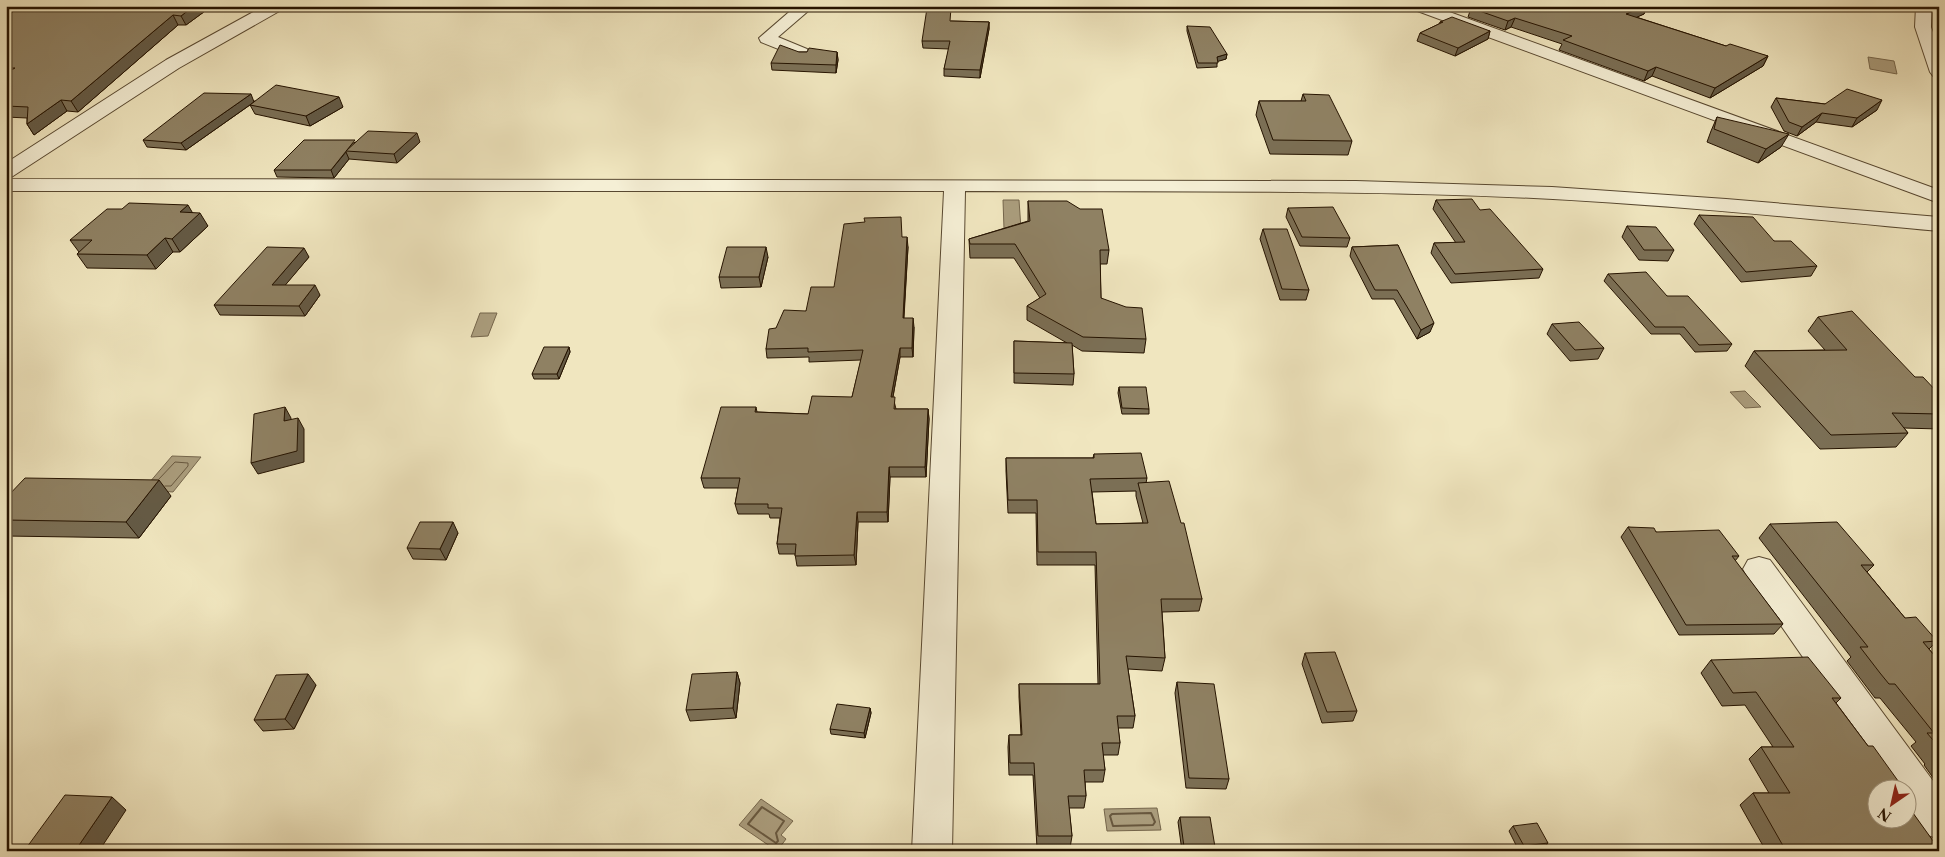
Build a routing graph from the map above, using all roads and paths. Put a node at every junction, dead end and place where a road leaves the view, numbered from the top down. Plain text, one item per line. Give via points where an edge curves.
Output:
1 (277, 6) edge
2 (806, 6) edge
3 (1418, 6) edge
4 (1924, 6) edge
5 (1931, 27) edge
6 (801, 53) edge
7 (1939, 72) edge
8 (6, 172) edge
9 (6, 185) edge
10 (955, 185) junction
11 (1939, 197) edge
12 (1939, 224) edge
13 (1759, 569) dead end
14 (1939, 821) edge
15 (932, 851) edge

1 - 8 street via 181,58
2 - 6 street via 766,38
3 - 11 street
4 - 5 street
5 - 7 street
9 - 10 street
10 - 12 street via 1269,186 1552,193
10 - 15 street
13 - 14 street

